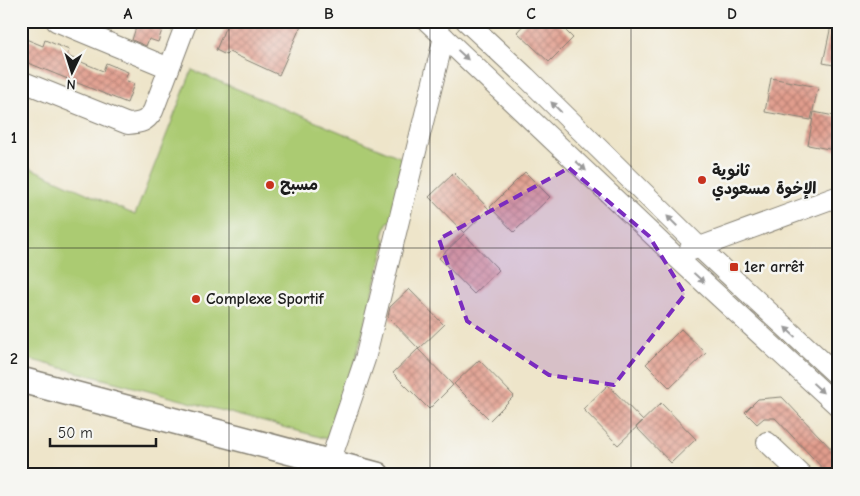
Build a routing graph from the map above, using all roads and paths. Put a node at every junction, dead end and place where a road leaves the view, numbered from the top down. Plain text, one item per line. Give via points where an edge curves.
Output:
1 (56, 21) edge
2 (187, 21) edge
3 (427, 21) edge
4 (466, 21) edge
5 (444, 37) junction
6 (169, 68) junction
7 (21, 81) edge
8 (839, 196) edge
9 (699, 247) junction
10 (676, 256) junction
11 (839, 377) edge
12 (21, 380) edge
13 (21, 394) edge
14 (839, 407) edge
15 (767, 442) dead end
16 (323, 468) edge
17 (377, 475) edge
18 (802, 475) edge

1 - 6 street
2 - 6 street
3 - 5 street
9 -> 4 street
5 -> 10 street
5 - 16 street via 365,359
6 - 7 street via 153,111 140,124 128,124
8 - 9 street
9 - 10 street
11 -> 9 street
10 -> 14 street
12 - 16 main road
13 - 16 main road
15 - 18 street
16 - 17 main road

